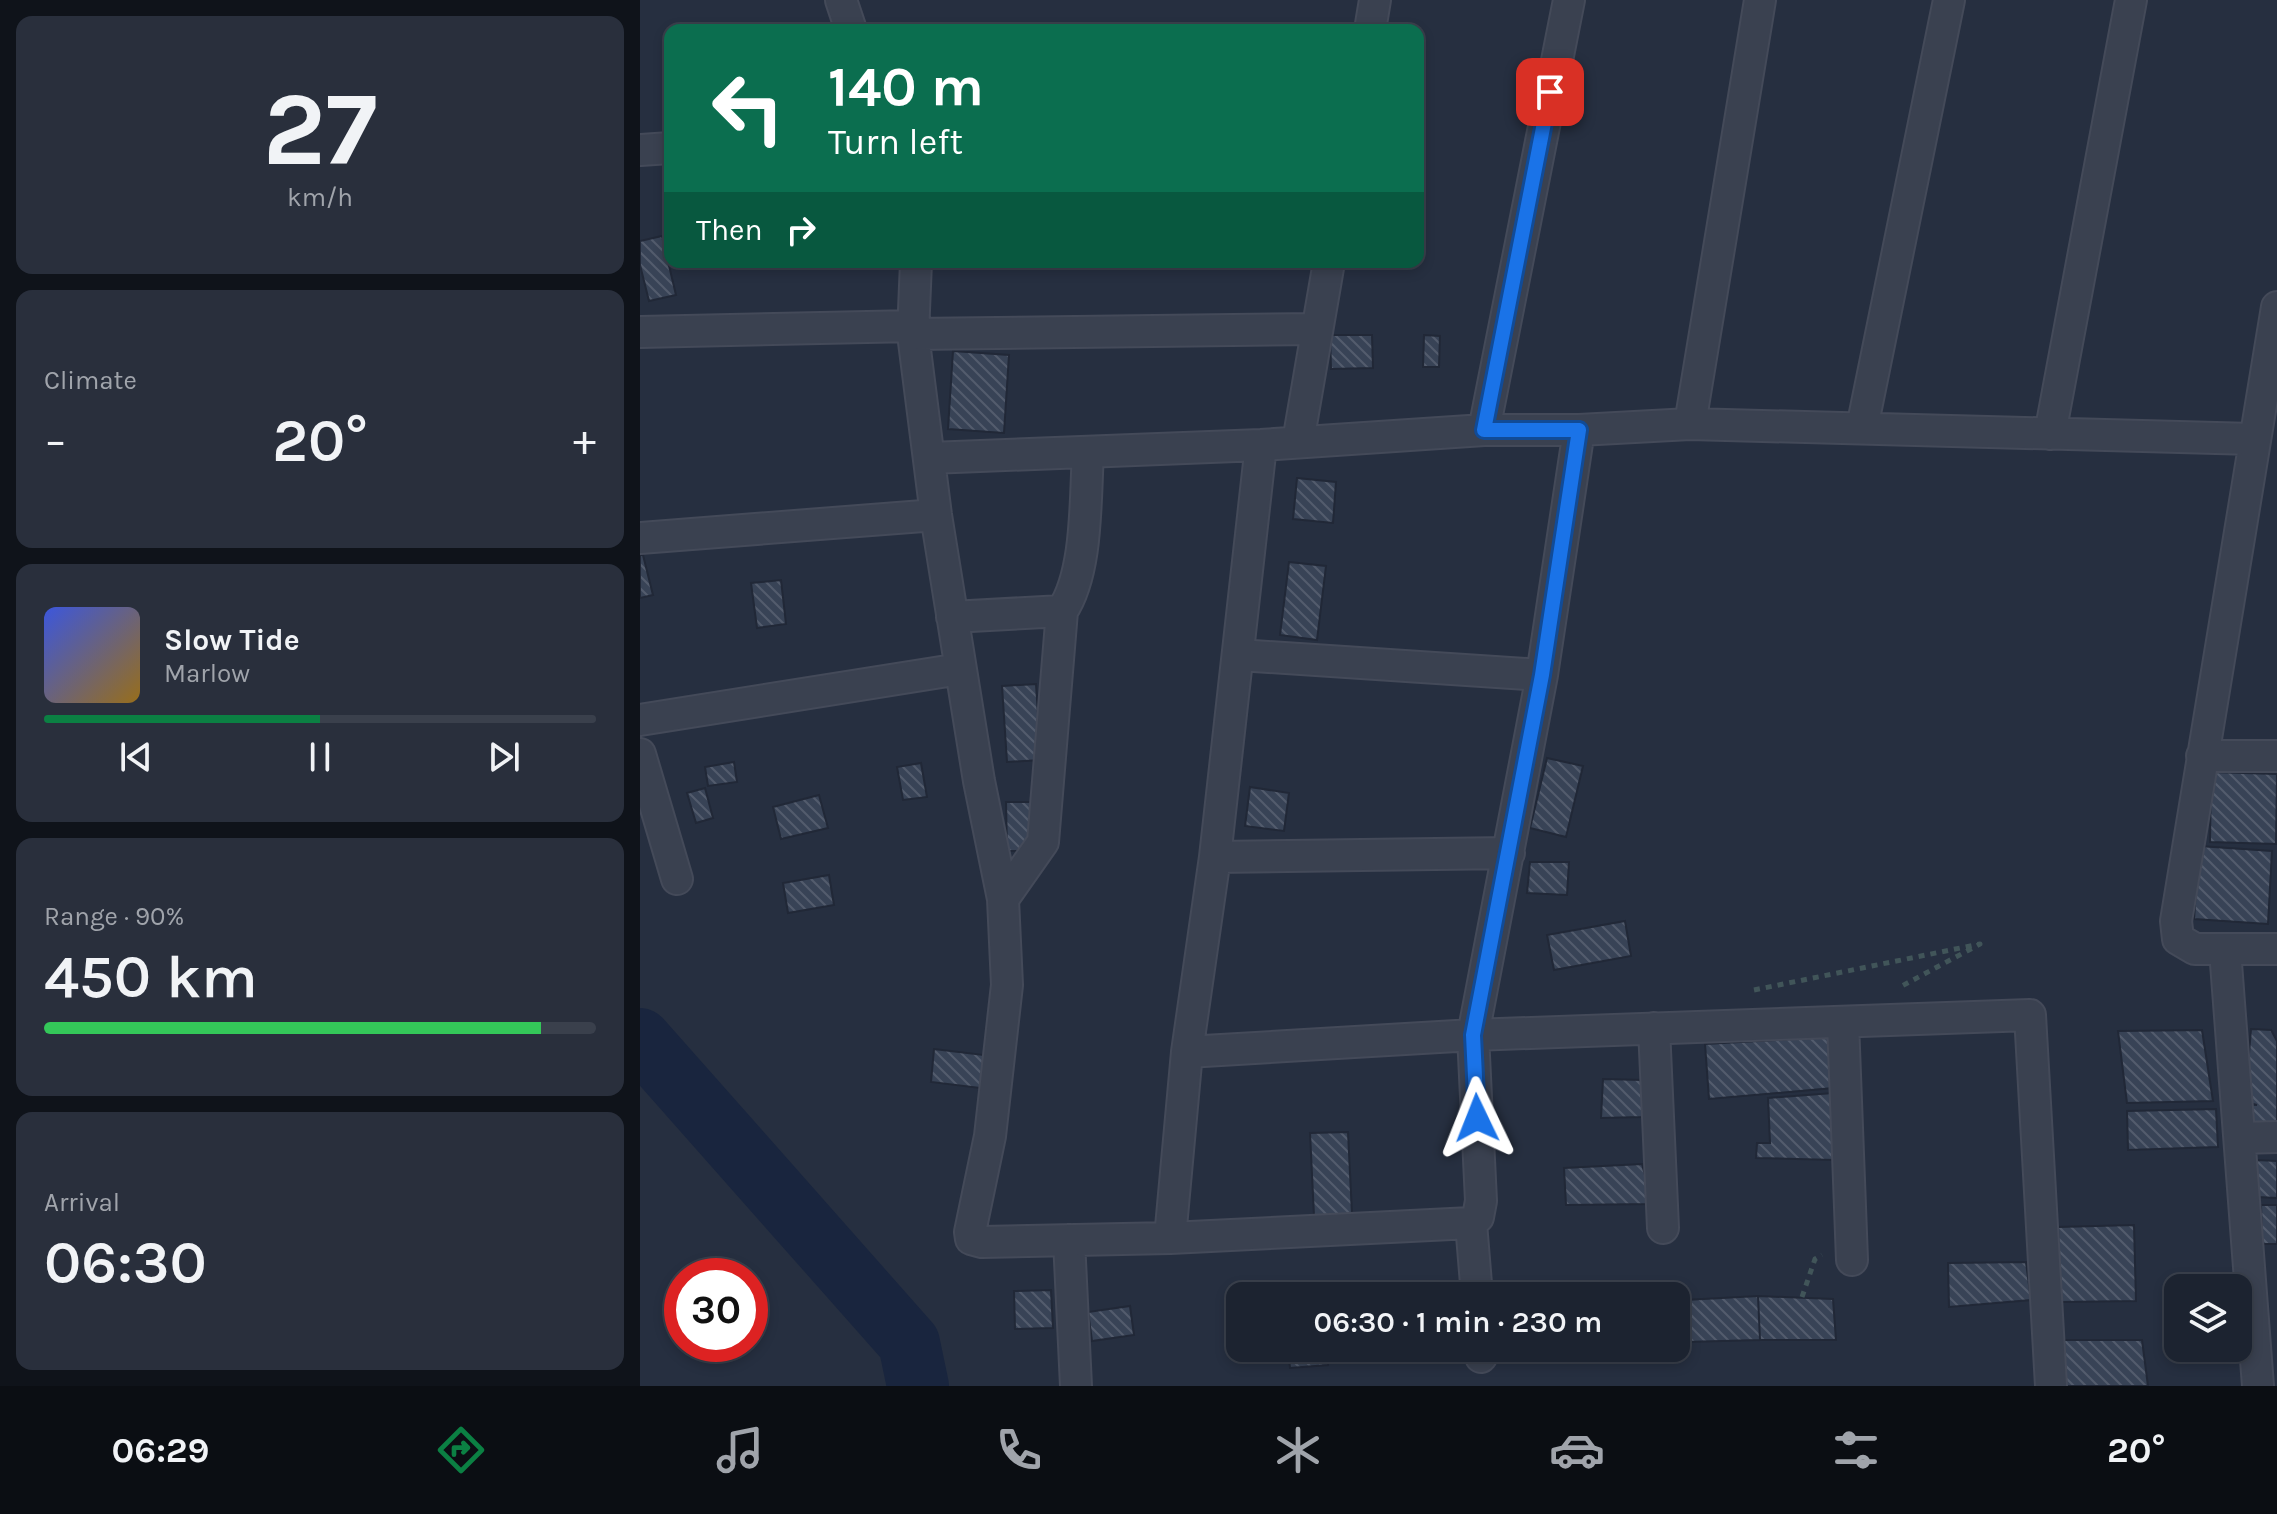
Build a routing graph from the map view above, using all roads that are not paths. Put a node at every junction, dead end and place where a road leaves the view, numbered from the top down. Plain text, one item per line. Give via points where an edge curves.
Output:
1 (841, 0) edge
2 (1375, 0) edge
3 (1569, 0) edge
4 (1760, 0) edge
5 (1949, 0) edge
6 (2131, 0) edge
7 (849, 24) edge
8 (1371, 24) edge
9 (664, 148) edge
10 (640, 150) edge
11 (916, 268) edge
12 (1328, 268) edge
13 (2277, 307) edge
14 (1317, 329) junction
15 (914, 330) junction
16 (640, 332) edge
17 (1690, 424) junction
18 (1862, 428) junction
19 (1484, 430) junction
20 (1579, 430) junction
21 (2050, 434) junction
22 (2253, 439) junction
23 (1298, 442) junction
24 (1261, 445) junction
25 (1088, 453) junction
26 (930, 458) junction
27 (936, 515) junction
28 (640, 538) edge
29 (1062, 611) junction
30 (952, 617) junction
31 (1239, 655) junction
32 (960, 669) junction
33 (1542, 675) junction
34 (640, 720) edge
35 (640, 754) edge
36 (2202, 756) junction
37 (2277, 756) edge
38 (1509, 853) junction
39 (1215, 857) junction
40 (677, 879) dead end
41 (1003, 899) junction
42 (2277, 949) edge
43 (2225, 950) junction
44 (1843, 1022) junction
45 (1654, 1028) junction
46 (1473, 1035) junction
47 (1187, 1052) junction
48 (2277, 1137) edge
49 (2240, 1138) junction
50 (1471, 1223) junction
51 (1663, 1228) dead end
52 (1170, 1238) junction
53 (1069, 1240) junction
54 (1852, 1260) dead end
55 (1476, 1282) edge
56 (2266, 1324) edge
57 (1076, 1386) edge
58 (2051, 1386) edge
59 (2258, 1386) edge

1 - 7 street
2 - 8 street
3 - 19 street
4 - 17 street
5 - 18 street
6 - 21 street
9 - 10 street
11 - 15 street
12 - 14 street
13 - 22 street
14 - 15 street
14 - 23 street
15 - 16 street
15 - 26 street
17 - 18 street
17 - 20 street
18 - 21 street
19 - 20 street
19 - 23 street
20 - 33 street
21 - 22 street
22 - 36 street
23 - 24 street
24 - 25 street
24 - 31 street
25 - 26 street
25 - 29 street via 1083,536 1072,597
26 - 27 street
27 - 28 street
27 - 30 street
29 - 30 street
29 - 41 street via 1043,842
30 - 32 street
31 - 33 street
31 - 39 street
32 - 34 street
32 - 41 street
33 - 38 street
35 - 40 street
36 - 37 street
36 - 43 street via 2176,921 2178,939 2195,949
38 - 39 street
38 - 46 street
39 - 47 street
41 - 53 street via 1007,985 990,1136 971,1239
42 - 43 street
43 - 49 street
44 - 45 street
44 - 54 street
44 - 58 street via 2030,1015
45 - 46 street
45 - 51 street
46 - 47 street
46 - 50 street via 1481,1201
47 - 52 street
48 - 49 street
49 - 56 street
50 - 52 street
50 - 55 street
52 - 53 street
53 - 57 street
56 - 59 street

